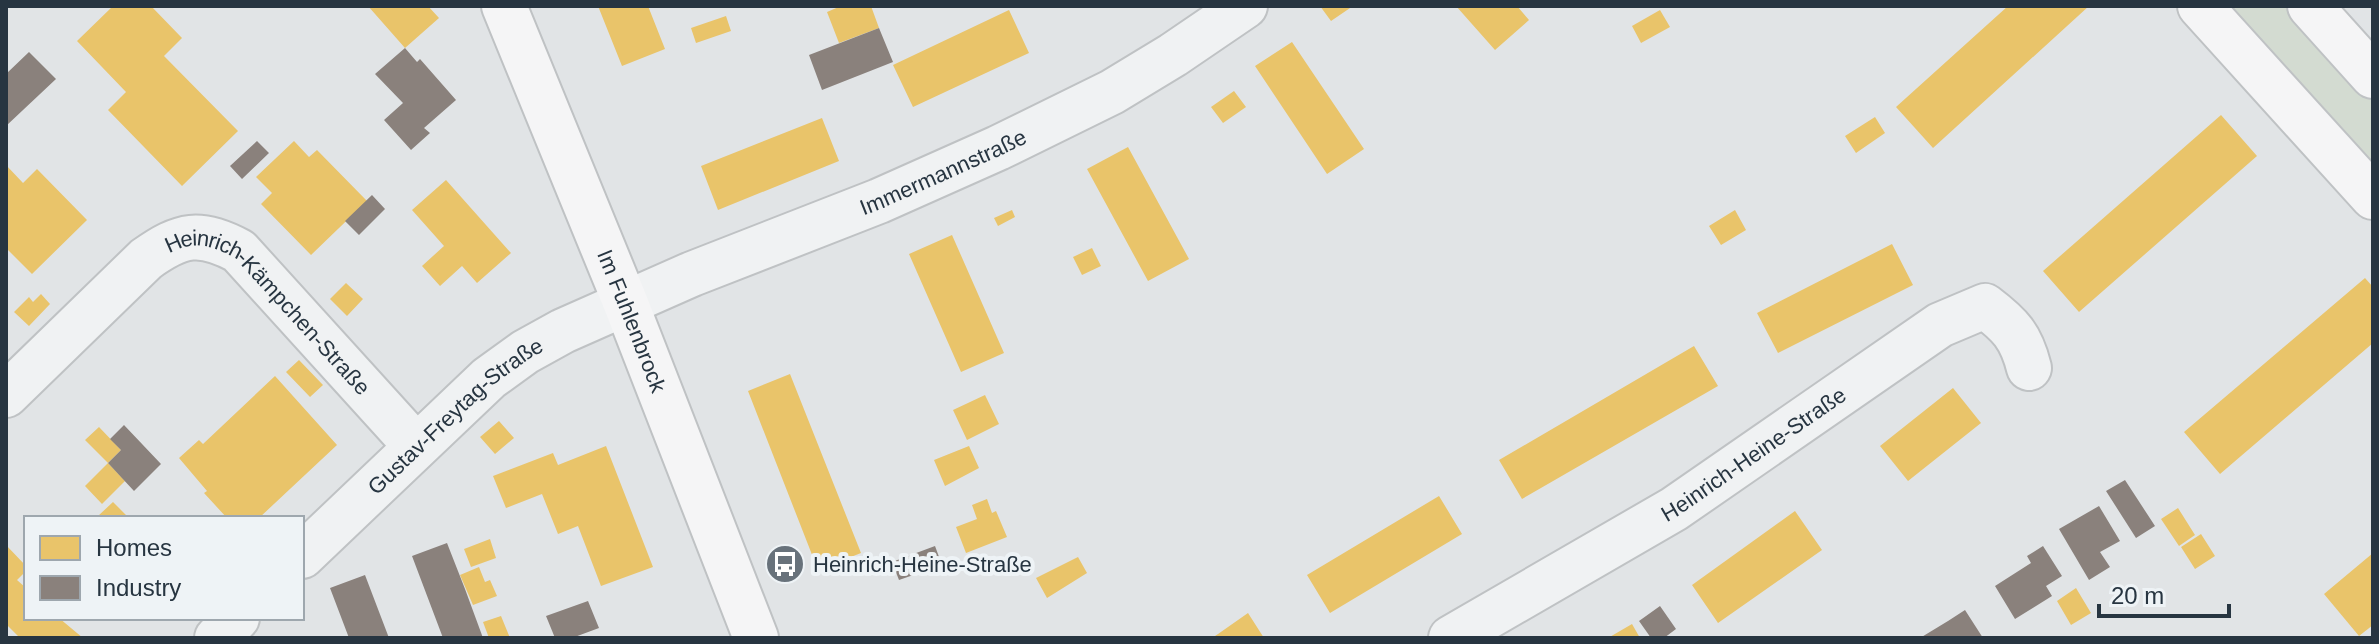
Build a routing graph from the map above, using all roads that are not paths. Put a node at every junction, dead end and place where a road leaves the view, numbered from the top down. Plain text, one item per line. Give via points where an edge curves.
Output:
1 (504, 6) edge
2 (1245, 6) edge
3 (2200, 6) edge
4 (2310, 6) edge
5 (2373, 76) edge
6 (2373, 197) edge
7 (626, 304) junction
8 (2029, 368) dead end
9 (6, 395) edge
10 (416, 446) junction
11 (304, 554) edge
12 (235, 620) edge
13 (217, 638) edge
14 (756, 638) edge
15 (1451, 638) edge

1 - 7 street, Im Fuhlenbrock
2 - 7 street, Immermannstraße via 1112,92 998,148
3 - 6 street
4 - 5 street
7 - 10 street, Gustav-Freytag-Straße via 525,352
7 - 14 street, Im Fuhlenbrock
8 - 15 street, Heinrich-Heine-Straße via 2023,345 1985,306 1940,325 1674,509
9 - 10 street, Heinrich-Kämpchen-Straße via 146,259 169,243 198,235 239,251
10 - 11 street, Gustav-Freytag-Straße
12 - 13 street

